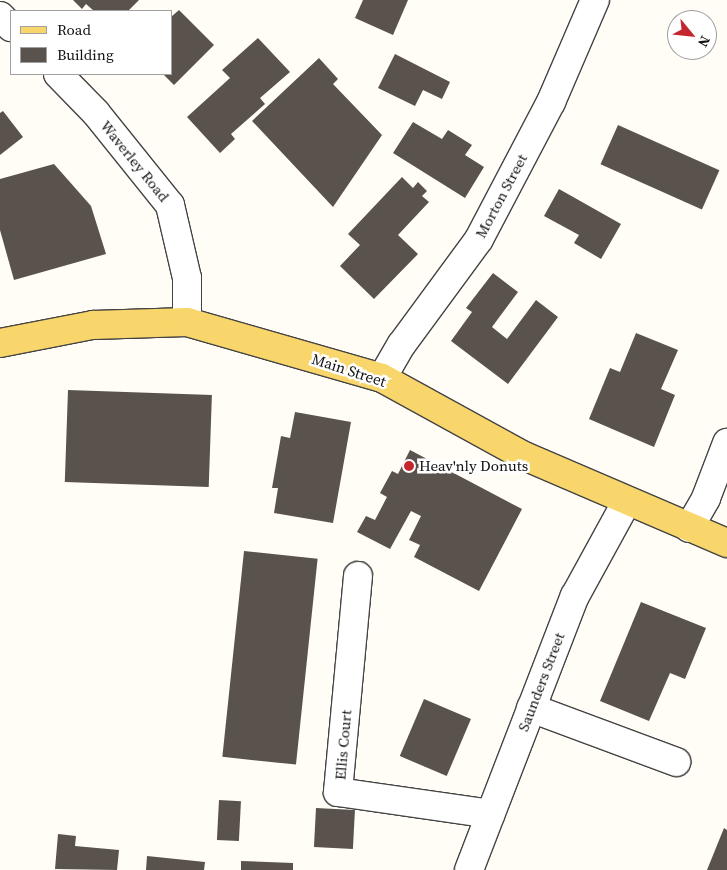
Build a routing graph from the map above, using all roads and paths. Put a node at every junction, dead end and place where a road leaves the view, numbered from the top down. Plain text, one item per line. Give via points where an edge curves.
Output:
1 (595, 0) edge
2 (0, 16) edge
3 (10, 26) edge
4 (59, 75) edge
5 (187, 322) junction
6 (0, 343) edge
7 (382, 378) junction
8 (727, 443) edge
9 (627, 501) junction
10 (688, 528) junction
11 (727, 543) edge
12 (358, 576) dead end
13 (531, 708) junction
14 (676, 762) dead end
15 (490, 814) junction
16 (469, 870) edge

1 - 7 street, Morton Street via 551,102 479,239 402,344
2 - 3 street
4 - 5 street, Waverley Road via 96,113 170,205 187,278
5 - 6 main road, Main Street via 93,325
5 - 7 main road, Main Street
7 - 9 main road, Main Street via 524,456
8 - 10 street via 706,498
9 - 10 main road, Main Street
9 - 13 street, Saunders Street via 575,596
10 - 11 main road, Main Street
12 - 15 street, Ellis Court via 338,792
13 - 14 street
13 - 15 street, Saunders Street
15 - 16 street, Saunders Street

